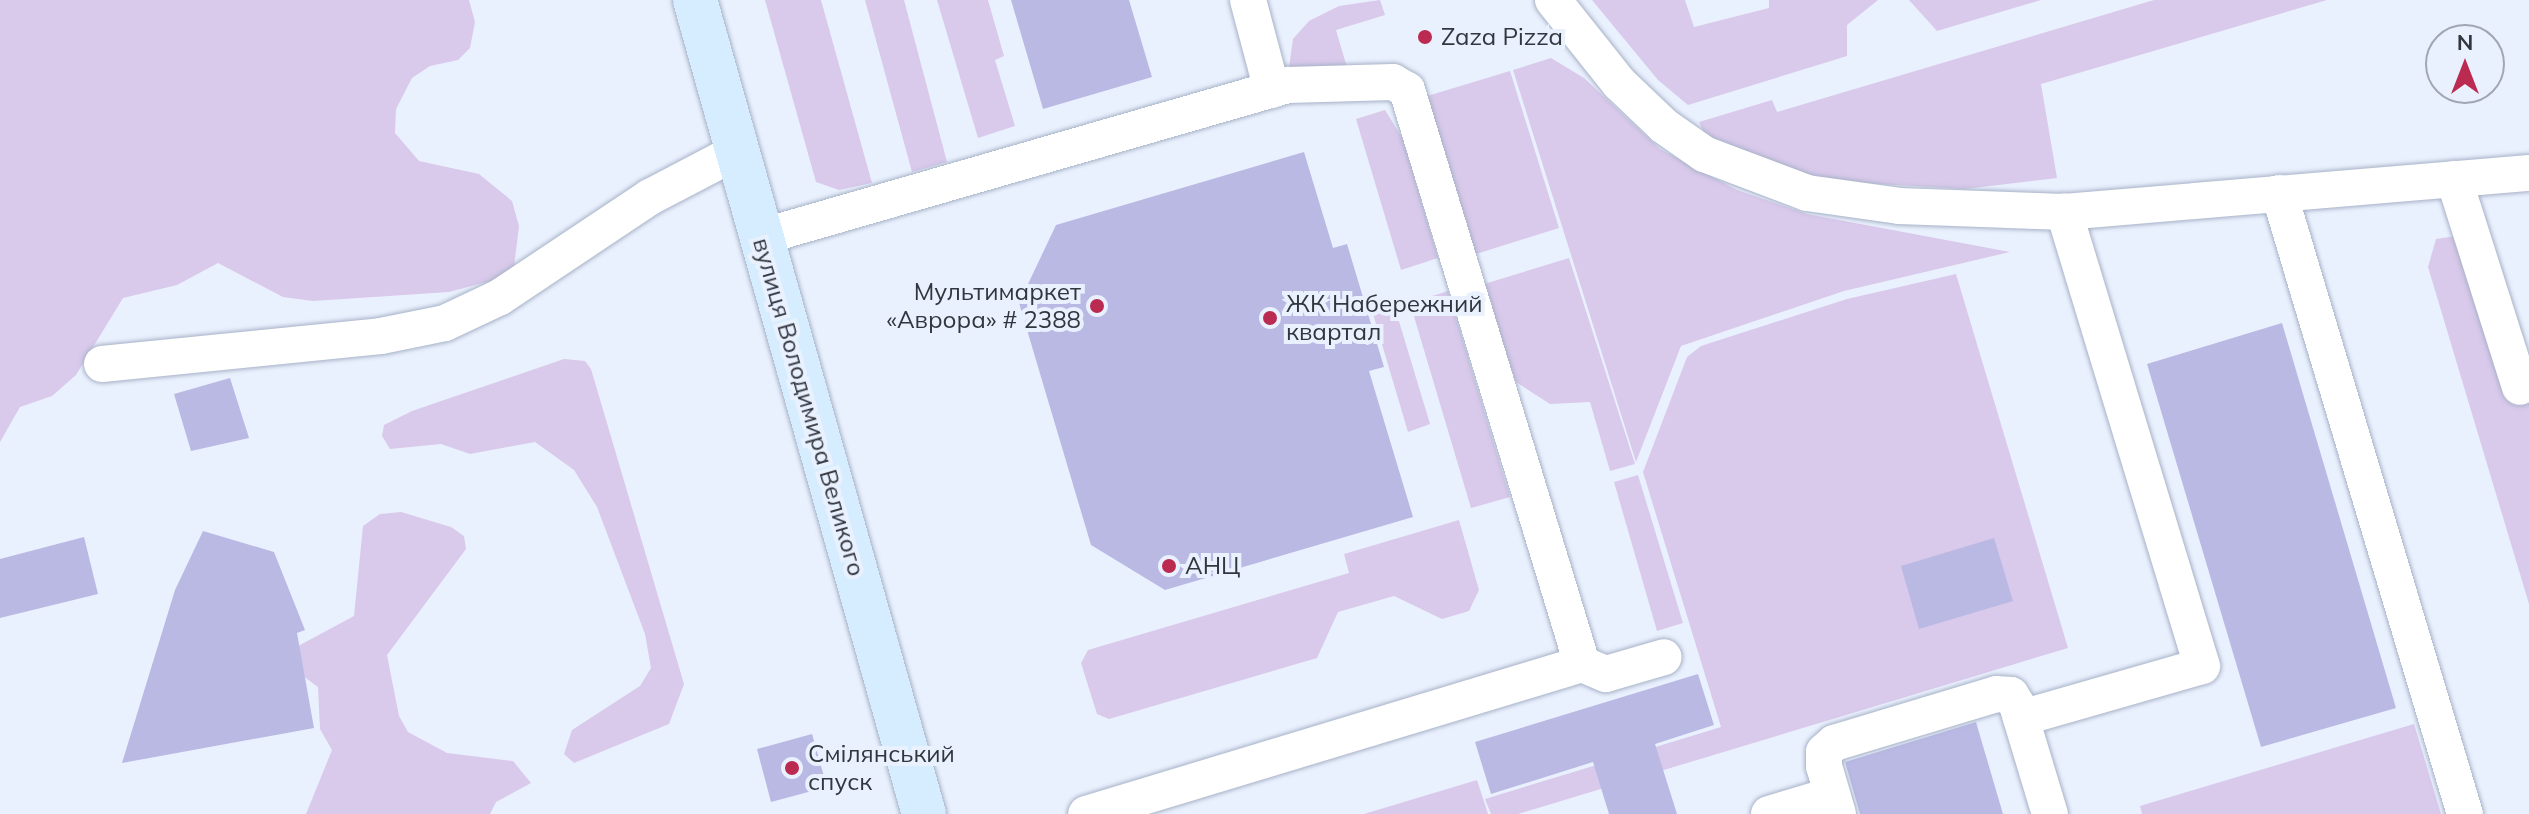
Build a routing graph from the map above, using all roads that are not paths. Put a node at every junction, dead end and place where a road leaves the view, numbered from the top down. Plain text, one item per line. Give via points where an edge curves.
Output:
1 (695, 0) edge
2 (1248, 0) edge
3 (1553, 0) edge
4 (1272, 90) junction
5 (738, 151) junction
6 (2529, 173) edge
7 (2454, 179) junction
8 (2279, 193) junction
9 (2064, 212) junction
10 (761, 237) junction
11 (102, 364) dead end
12 (2520, 387) dead end
13 (1664, 657) dead end
14 (1582, 664) junction
15 (2021, 718) junction
16 (1835, 804) edge
17 (924, 814) edge
18 (1086, 814) edge
19 (1769, 814) edge
20 (2050, 814) edge
21 (2465, 814) edge

1 - 5 main road, вулиця Володимира Великого
2 - 4 lane
3 - 9 lane via 1619,83 1664,126 1740,170 1807,193 1899,206
4 - 10 lane
4 - 14 lane via 1370,82 1402,83 1407,90
5 - 10 main road, вулиця Володимира Великого
5 - 11 lane via 650,197 500,297 445,323 381,336
6 - 7 lane
7 - 8 lane
7 - 12 lane
8 - 9 lane
8 - 21 lane
9 - 15 lane via 2202,666
10 - 17 main road, вулиця Володимира Великого
13 - 14 lane via 1606,674
14 - 18 lane
15 - 16 lane via 2011,695 1996,694 1834,743 1824,752
15 - 20 lane
16 - 19 lane

